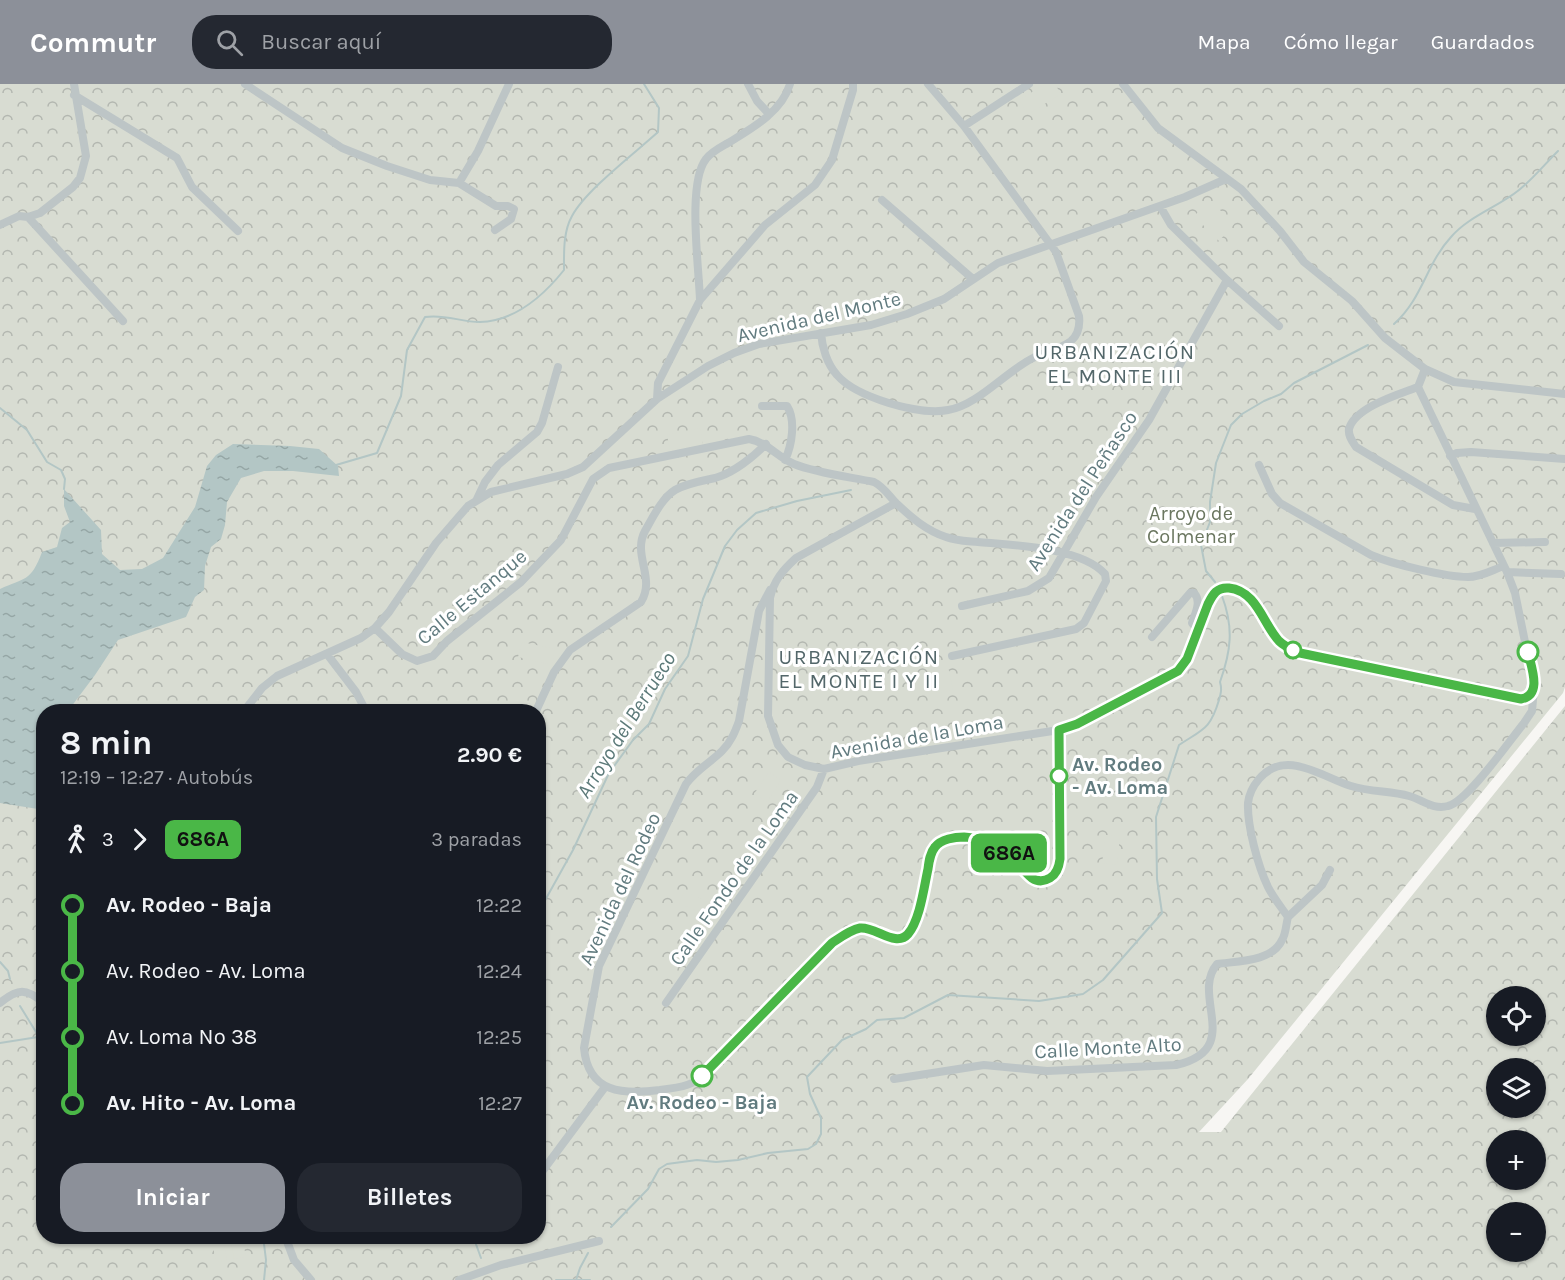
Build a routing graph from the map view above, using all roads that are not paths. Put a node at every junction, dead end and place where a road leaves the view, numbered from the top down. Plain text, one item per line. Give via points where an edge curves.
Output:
1 (74, 84) edge
2 (246, 84) edge
3 (508, 84) edge
4 (748, 84) edge
5 (790, 84) edge
6 (853, 84) edge
7 (928, 84) edge
8 (1029, 84) edge
9 (1123, 84) edge
10 (74, 95) junction
11 (769, 114) junction
12 (964, 126) junction
13 (1226, 179) junction
14 (459, 183) junction
15 (882, 200) dead end
16 (1160, 206) junction
17 (28, 217) junction
18 (0, 225) edge
19 (495, 230) dead end
20 (238, 231) dead end
21 (1050, 245) junction
22 (973, 279) junction
23 (1227, 280) junction
24 (700, 300) junction
25 (123, 321) dead end
26 (1279, 326) dead end
27 (821, 333) junction
28 (558, 367) dead end
29 (1425, 369) junction
30 (1418, 387) junction
31 (1565, 394) edge
32 (657, 399) junction
33 (762, 406) dead end
34 (766, 444) junction
35 (604, 450) junction
36 (1450, 456) junction
37 (1565, 459) edge
38 (784, 460) junction
39 (590, 462) junction
40 (601, 463) junction
41 (1259, 465) dead end
42 (578, 471) junction
43 (598, 473) junction
44 (484, 482) junction
45 (491, 492) junction
46 (477, 499) junction
47 (896, 503) junction
48 (1475, 509) junction
49 (1545, 542) dead end
50 (1493, 543) junction
51 (1064, 554) junction
52 (1505, 569) junction
53 (1561, 574) dead end
54 (772, 588) junction
55 (962, 606) dead end
56 (769, 613) junction
57 (757, 621) junction
58 (375, 628) junction
59 (1199, 630) junction
60 (1152, 637) dead end
61 (327, 654) junction
62 (952, 656) dead end
63 (1534, 686) junction
64 (1524, 698) junction
65 (249, 704) edge
66 (362, 704) edge
67 (539, 704) edge
68 (1533, 707) junction
69 (1059, 730) junction
70 (824, 769) junction
71 (1330, 870) dead end
72 (1288, 917) junction
73 (36, 996) edge
74 (0, 1003) edge
75 (666, 1003) dead end
76 (894, 1079) dead end
77 (605, 1087) junction
78 (546, 1166) edge
79 (600, 1241) dead end
80 (288, 1244) edge
81 (310, 1280) edge
82 (459, 1280) edge

1 - 10 street
2 - 14 street via 342,148 430,180
3 - 14 street
4 - 11 street
5 - 11 street via 785,97
6 - 24 street via 832,160 815,185 765,225
7 - 12 street
8 - 12 street
9 - 13 street via 1158,128
10 - 17 street via 86,156 82,172 74,187 40,213
10 - 20 street via 177,158 192,187
11 - 24 street via 714,151 699,174 696,198
12 - 21 street
13 - 16 street, Avenida del Monte
13 - 29 street via 1251,198 1315,273
14 - 19 street via 496,207 514,210 512,217
15 - 22 street
16 - 21 street, Avenida del Monte
16 - 23 street via 1171,225
17 - 18 street via 19,216
17 - 25 street
21 - 22 street, Avenida del Monte via 998,263
21 - 27 street via 1079,316 1076,335 1070,342 1031,359 962,406 930,411 895,404 861,391 831,367
22 - 27 street, Avenida del Monte via 944,298 907,314
23 - 26 street
23 - 51 street, Avenida del Peñasco via 1149,420 1096,497
24 - 32 street via 658,383
27 - 32 street, Avenida del Monte via 734,353
28 - 44 street via 537,432
29 - 30 street
29 - 31 street via 1454,382
30 - 36 street
30 - 48 street via 1361,413 1349,430 1349,437 1356,447 1453,505
32 - 35 street, Avenida del Monte
33 - 38 street via 783,404 790,411 792,429
34 - 38 street
34 - 43 street, Avenida del Monte via 749,439
34 - 67 street via 730,472 685,485 666,497 640,543 647,593 641,602 570,650 554,672
35 - 39 street, Avenida del Monte
35 - 40 street
36 - 37 street via 1471,452
36 - 48 street
38 - 47 street via 874,482
39 - 40 street
39 - 42 street, Avenida del Monte
39 - 43 street via 588,468
40 - 43 street
41 - 52 street via 1280,503 1384,561 1468,577
42 - 43 street, Avenida del Monte
42 - 45 street, Avenida del Monte
43 - 58 street, Calle Estanque via 561,540 521,582 433,656 417,661 402,654
44 - 45 street
44 - 46 street
45 - 46 street, Avenida del Monte
46 - 58 street, Avenida del Monte via 435,543
47 - 51 street via 928,530 949,539
47 - 54 street, Avenida de la Loma via 796,558
48 - 50 street
49 - 50 street
50 - 52 street
51 - 55 street, Avenida del Peñasco via 1049,578 1035,588
51 - 62 street via 1094,565 1106,577 1084,623 1076,629
52 - 53 street
52 - 63 street via 1515,593
54 - 56 street, Avenida de la Loma
54 - 57 street, Avenida del Rodeo
56 - 57 street via 760,615
56 - 70 street, Avenida de la Loma via 767,693 772,732 788,756
57 - 77 street, Avenida del Rodeo via 733,737 686,784 599,966 584,1048 589,1070
58 - 61 street, Avenida del Monte
59 - 60 street, Avenida de la Loma via 1192,623 1197,597 1190,593
59 - 64 street, Avenida de la Loma via 1212,595 1218,589 1229,588 1250,598 1279,641 1293,650
59 - 69 street, Avenida de la Loma via 1178,671
61 - 65 street, Avenida del Monte via 278,676
61 - 66 street
63 - 64 street via 1533,693
63 - 68 street
64 - 68 street
68 - 72 street via 1466,795 1449,806 1352,786 1300,765 1287,764 1262,775 1253,786 1248,813 1268,888
69 - 70 street, Avenida de la Loma
69 - 77 street via 1060,859 1052,877 1036,881 996,844 963,837 943,840 931,854 920,905 909,933 903,938 863,928 832,943 714,1066 692,1083 650,1091
70 - 75 street, Calle Fondo de la Loma via 817,787
71 - 72 street, Calle Monte Alto via 1322,885
72 - 76 street, Calle Monte Alto via 1275,950 1263,957 1217,964 1210,973 1211,1041 1191,1061 1047,1071 984,1065
73 - 74 street via 22,991
77 - 78 street
79 - 82 street via 501,1265
80 - 81 street via 294,1260

